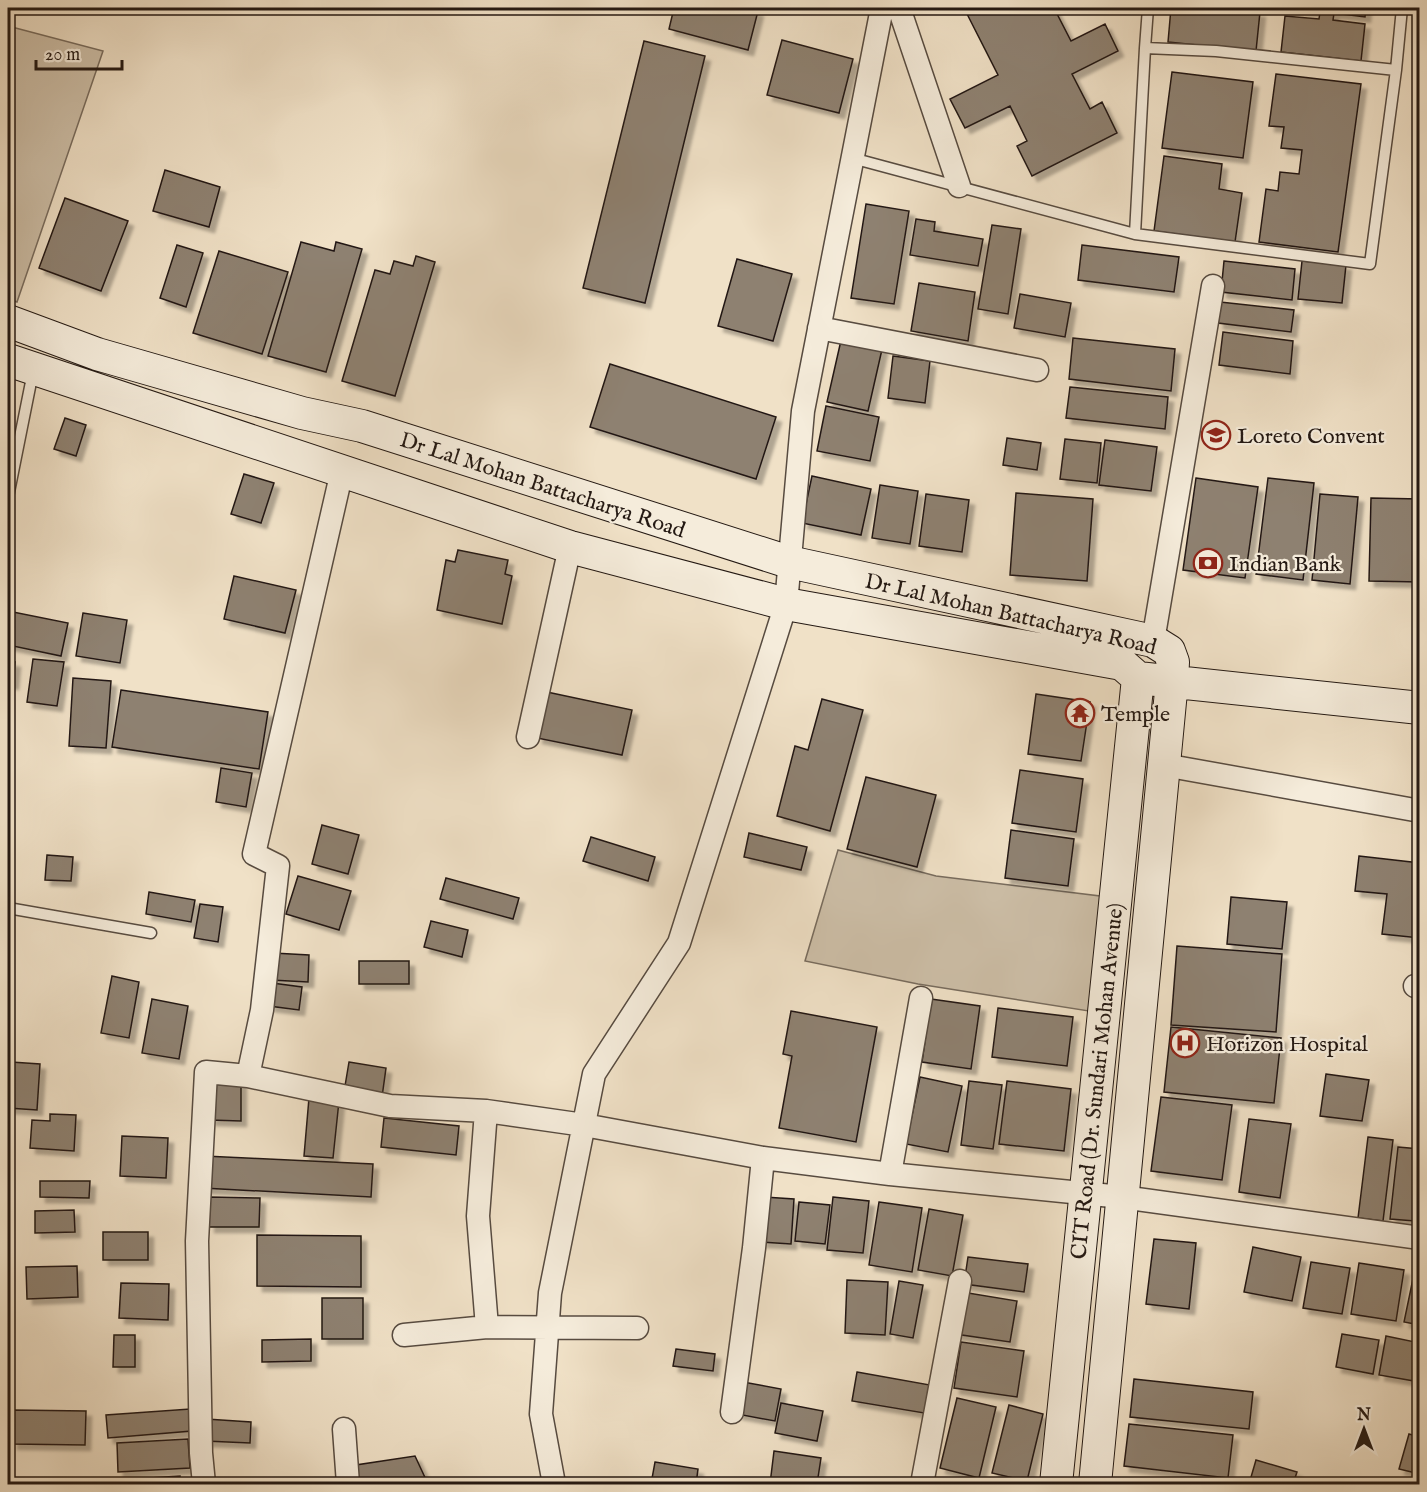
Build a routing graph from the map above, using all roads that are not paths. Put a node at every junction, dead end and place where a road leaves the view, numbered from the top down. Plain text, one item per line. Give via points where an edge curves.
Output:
1 (882, 8) edge
2 (899, 8) edge
3 (1148, 8) edge
4 (1402, 8) edge
5 (1144, 48) junction
6 (1396, 70) junction
7 (852, 158) junction
8 (959, 186) junction
9 (1135, 234) junction
10 (1213, 286) dead end
11 (8, 321) edge
12 (819, 328) junction
13 (21, 365) edge
14 (1037, 370) dead end
15 (342, 471) junction
16 (8, 497) edge
17 (570, 548) junction
18 (789, 562) junction
19 (786, 604) junction
20 (1153, 641) junction
21 (1138, 678) junction
22 (1172, 681) junction
23 (1419, 708) edge
24 (528, 737) dead end
25 (1164, 765) junction
26 (1419, 810) edge
27 (8, 908) edge
28 (151, 933) dead end
29 (921, 998) dead end
30 (248, 1076) junction
31 (486, 1111) junction
32 (584, 1125) junction
33 (763, 1158) junction
34 (890, 1173) junction
35 (1085, 1193) junction
36 (1122, 1197) junction
37 (1419, 1238) edge
38 (960, 1281) dead end
39 (487, 1327) junction
40 (548, 1328) junction
41 (637, 1328) dead end
42 (404, 1335) dead end
43 (732, 1412) dead end
44 (344, 1429) dead end
45 (204, 1485) edge
46 (348, 1485) edge
47 (554, 1485) edge
48 (922, 1485) edge
49 (1056, 1485) edge
50 (1095, 1485) edge

1 - 7 street
2 - 8 street
3 - 5 lane
4 - 6 lane
5 - 6 lane via 1216,51
5 - 9 lane
6 - 9 lane via 1370,264
7 - 8 lane
7 - 12 street
8 - 9 lane
10 - 20 street
11 - 18 main road, Dr Lal Mohan Battacharya Road via 97,354 302,413 362,426
12 - 14 street
12 - 18 street via 803,411
13 - 15 main road, Dr Lal Mohan Battacharya Road
13 - 16 lane
15 - 17 main road, Dr Lal Mohan Battacharya Road
15 - 30 street via 254,854 278,866 262,1010
17 - 19 main road, Dr Lal Mohan Battacharya Road
17 - 24 street
18 - 19 street
18 - 20 main road, Dr Lal Mohan Battacharya Road
19 - 21 main road, Dr Lal Mohan Battacharya Road via 1122,664
19 - 32 street via 679,943 594,1074
20 - 22 main road, Dr Lal Mohan Battacharya Road via 1169,651
21 - 22 main road, Dr Lal Mohan Battacharya Road
21 - 35 main road, CIT Road (Dr. Sundari Mohan Avenue)
22 - 23 main road
22 - 25 main road, CIT Road (Dr. Sundari Mohan Avenue)
25 - 26 street
25 - 36 main road, CIT Road (Dr. Sundari Mohan Avenue)
27 - 28 lane
29 - 34 street
30 - 31 street via 390,1106
30 - 45 street via 206,1072 197,1241
31 - 32 street
31 - 39 street via 478,1216
32 - 33 street
32 - 40 street via 550,1293
33 - 34 street
33 - 43 street
34 - 35 street
35 - 36 street
35 - 49 main road, CIT Road (Dr. Sundari Mohan Avenue)
36 - 37 street
36 - 50 main road, CIT Road (Dr. Sundari Mohan Avenue)
38 - 48 street
39 - 40 street
39 - 42 street
40 - 41 street
40 - 47 street via 541,1414
44 - 46 street

